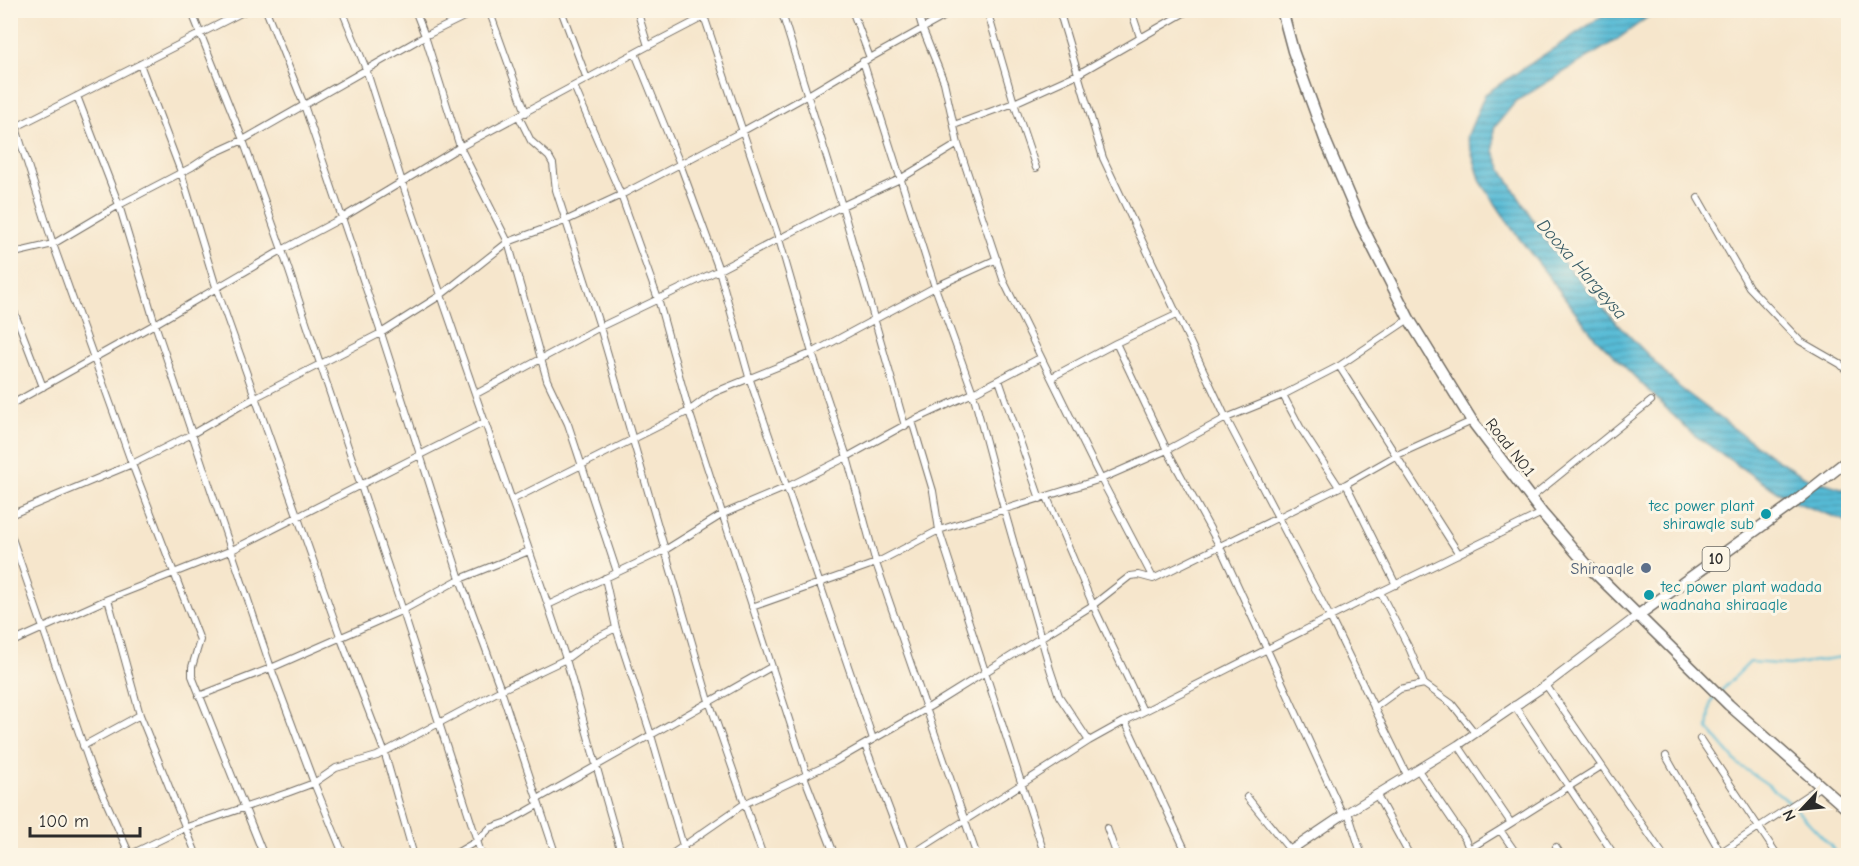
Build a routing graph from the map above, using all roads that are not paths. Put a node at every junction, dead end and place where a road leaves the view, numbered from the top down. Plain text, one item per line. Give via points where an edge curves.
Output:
1 (191, 10) edge
2 (247, 10) edge
3 (266, 10) edge
4 (342, 10) edge
5 (415, 10) edge
6 (478, 10) edge
7 (489, 10) edge
8 (561, 10) edge
9 (637, 10) edge
10 (702, 10) edge
11 (717, 10) edge
12 (781, 10) edge
13 (852, 10) edge
14 (918, 10) edge
15 (956, 10) edge
16 (987, 10) edge
17 (1059, 10) edge
18 (1131, 10) edge
19 (1189, 10) edge
20 (1282, 10) edge
21 (705, 18) junction
22 (922, 30) junction
23 (201, 34) junction
24 (425, 36) junction
25 (1140, 37) junction
26 (648, 45) junction
27 (635, 53) junction
28 (867, 59) junction
29 (140, 64) junction
30 (366, 69) junction
31 (1078, 74) junction
32 (587, 79) junction
33 (574, 86) junction
34 (808, 95) junction
35 (77, 96) junction
36 (1014, 103) junction
37 (304, 105) junction
38 (526, 113) junction
39 (519, 117) junction
40 (954, 125) junction
41 (743, 132) junction
42 (243, 140) junction
43 (958, 144) junction
44 (460, 147) junction
45 (680, 164) junction
46 (1036, 168) dead end
47 (182, 172) junction
48 (900, 179) junction
49 (402, 182) junction
50 (621, 195) junction
51 (1698, 198) dead end
52 (118, 205) junction
53 (842, 206) junction
54 (342, 218) junction
55 (565, 221) junction
56 (779, 239) junction
57 (508, 242) junction
58 (53, 244) junction
59 (282, 250) junction
60 (10, 254) edge
61 (997, 260) junction
62 (718, 270) junction
63 (216, 287) junction
64 (935, 287) junction
65 (441, 295) junction
66 (658, 299) junction
67 (10, 301) edge
68 (1176, 315) junction
69 (874, 318) junction
70 (1409, 319) junction
71 (155, 324) junction
72 (600, 327) junction
73 (381, 333) junction
74 (1116, 343) junction
75 (812, 353) junction
76 (95, 358) junction
77 (541, 358) junction
78 (1040, 358) junction
79 (321, 365) junction
80 (1339, 366) junction
81 (1848, 372) edge
82 (749, 377) junction
83 (1052, 377) junction
84 (999, 380) junction
85 (43, 387) junction
86 (973, 393) junction
87 (476, 394) junction
88 (1283, 395) junction
89 (256, 397) junction
90 (1652, 401) dead end
91 (10, 405) edge
92 (689, 411) junction
93 (1226, 418) junction
94 (912, 421) junction
95 (1472, 421) junction
96 (485, 422) junction
97 (905, 426) junction
98 (192, 434) junction
99 (632, 441) junction
100 (1167, 450) junction
101 (419, 455) junction
102 (1397, 455) junction
103 (847, 458) junction
104 (1848, 460) edge
105 (132, 464) junction
106 (582, 466) junction
107 (1101, 479) junction
108 (361, 484) junction
109 (1342, 485) junction
110 (787, 487) junction
111 (1043, 498) junction
112 (1531, 498) junction
113 (513, 500) junction
114 (1004, 509) junction
115 (1542, 513) junction
116 (723, 514) junction
117 (10, 515) edge
118 (298, 516) junction
119 (1278, 516) junction
120 (939, 530) junction
121 (10, 532) edge
122 (1220, 547) junction
123 (231, 550) junction
124 (665, 550) junction
125 (529, 551) junction
126 (1459, 554) junction
127 (876, 563) junction
128 (173, 572) junction
129 (617, 572) junction
130 (605, 578) junction
131 (460, 579) junction
132 (1154, 579) junction
133 (820, 584) junction
134 (1396, 585) junction
135 (1380, 592) junction
136 (108, 599) junction
137 (548, 604) junction
138 (1093, 605) junction
139 (752, 607) junction
140 (403, 610) junction
141 (1637, 616) junction
142 (1330, 617) junction
143 (44, 627) junction
144 (616, 628) junction
145 (340, 636) junction
146 (1041, 637) junction
147 (10, 643) edge
148 (1266, 651) junction
149 (566, 659) junction
150 (771, 667) junction
151 (271, 668) junction
152 (985, 672) junction
153 (1424, 684) junction
154 (1546, 686) junction
155 (501, 690) junction
156 (199, 696) junction
157 (709, 701) junction
158 (1514, 705) junction
159 (1374, 708) junction
160 (926, 709) junction
161 (1143, 711) junction
162 (140, 715) junction
163 (1125, 721) junction
164 (438, 722) junction
165 (1475, 733) junction
166 (651, 735) junction
167 (873, 739) junction
168 (1700, 739) dead end
169 (1089, 741) junction
170 (865, 745) junction
171 (1458, 745) junction
172 (83, 746) junction
173 (384, 751) junction
174 (1666, 756) dead end
175 (595, 767) junction
176 (1600, 767) junction
177 (1418, 770) junction
178 (1407, 775) junction
179 (806, 776) junction
180 (314, 783) junction
181 (1022, 783) junction
182 (1821, 786) junction
183 (1569, 788) junction
184 (1376, 794) junction
185 (1247, 797) dead end
186 (537, 803) junction
187 (744, 804) junction
188 (245, 806) junction
189 (1848, 810) edge
190 (1345, 813) junction
191 (965, 819) junction
192 (1510, 823) junction
193 (187, 827) junction
194 (1107, 828) dead end
195 (1758, 828) junction
196 (1500, 830) junction
197 (477, 841) junction
198 (683, 846) junction
199 (1556, 847) dead end
200 (1469, 849) junction
201 (1290, 850) junction
202 (1848, 852) edge
203 (128, 854) edge
204 (1719, 854) edge
205 (197, 855) edge
206 (264, 855) edge
207 (344, 855) edge
208 (414, 855) edge
209 (451, 855) edge
210 (482, 855) edge
211 (556, 855) edge
212 (622, 855) edge
213 (669, 855) edge
214 (686, 855) edge
215 (764, 855) edge
216 (835, 855) edge
217 (908, 855) edge
218 (977, 855) edge
219 (1045, 855) edge
220 (1117, 855) edge
221 (1188, 855) edge
222 (1282, 855) edge
223 (1362, 855) edge
224 (1410, 855) edge
225 (1458, 855) edge
226 (1518, 855) edge
227 (1562, 855) edge
228 (1615, 855) edge
229 (1664, 855) edge
230 (1778, 855) edge
231 (1844, 855) edge

1 - 23 street
2 - 23 street
3 - 37 street
4 - 30 street
5 - 24 street
6 - 24 street
7 - 38 street
8 - 32 street
9 - 26 street
10 - 21 street
11 - 21 street
12 - 34 street
13 - 28 street
14 - 22 street
15 - 22 street
16 - 36 street
17 - 31 street
18 - 25 street
19 - 25 street
20 - 70 highway, Road NO.1 via 1326,142 1361,224
21 - 26 street
21 - 41 street
22 - 28 street
22 - 40 street via 944,82
23 - 29 street
23 - 42 street
24 - 30 street
24 - 44 street
25 - 31 street
26 - 27 street
27 - 32 street
27 - 45 street
28 - 34 street
28 - 48 street
29 - 35 street
29 - 47 street
30 - 37 street
30 - 49 street
31 - 36 street
31 - 68 street via 1103,158
32 - 33 street
33 - 38 street
33 - 50 street
34 - 41 street
34 - 53 street
35 - 52 street
35 - 58 street via 18,126 17,132
36 - 40 street
36 - 46 street
37 - 42 street
37 - 54 street
38 - 39 street
39 - 44 street
39 - 55 street via 531,141 553,164
40 - 43 street
41 - 45 street
41 - 56 street
42 - 47 street
42 - 59 street
43 - 48 street
43 - 61 street
44 - 49 street
44 - 57 street
45 - 50 street
45 - 62 street
47 - 52 street
47 - 63 street
48 - 53 street
48 - 64 street
49 - 54 street
49 - 65 street
50 - 55 street
50 - 66 street
51 - 81 street via 1749,287 1800,341
52 - 58 street
52 - 71 street
53 - 56 street
53 - 69 street
54 - 59 street
54 - 73 street
55 - 57 street
55 - 72 street
56 - 62 street
56 - 75 street
57 - 65 street
57 - 77 street
58 - 60 street
58 - 76 street
59 - 63 street
59 - 79 street
61 - 64 street
61 - 78 street
62 - 66 street
62 - 82 street
63 - 71 street
63 - 89 street
64 - 69 street
64 - 86 street
65 - 73 street
65 - 87 street
66 - 72 street
66 - 92 street
67 - 85 street
68 - 74 street
68 - 93 street
69 - 75 street
69 - 97 street
70 - 80 street
70 - 95 highway, Road NO.1
71 - 76 street
71 - 98 street
72 - 77 street
72 - 99 street
73 - 79 street
73 - 101 street
74 - 83 street
74 - 100 street
75 - 82 street
75 - 103 street
76 - 85 street
76 - 105 street
77 - 87 street
77 - 106 street
78 - 83 street
78 - 84 street
79 - 89 street
79 - 108 street
80 - 88 street
80 - 102 street
82 - 92 street via 713,393
82 - 110 street
83 - 107 street
84 - 86 street
84 - 111 street
85 - 91 street
86 - 94 street
86 - 114 street
87 - 96 street
88 - 93 street
88 - 109 street via 1300,427
89 - 98 street
89 - 118 street
90 - 112 street
92 - 99 street
92 - 116 street
93 - 100 street
93 - 119 street
94 - 97 street
94 - 120 street via 933,491
95 - 102 street
95 - 112 highway, Road NO.1
96 - 101 street
96 - 113 street
97 - 103 street
98 - 105 street
98 - 123 street
99 - 106 street
99 - 124 street
100 - 107 street
100 - 122 street
101 - 108 street
101 - 131 street
102 - 109 street
102 - 126 street
103 - 110 street
103 - 127 street
104 - 141 highway, 10
105 - 117 street
105 - 128 street
106 - 113 street
106 - 129 street
107 - 111 street
107 - 132 street
108 - 118 street
108 - 140 street
109 - 119 street
109 - 134 street
110 - 116 street
110 - 133 street
111 - 114 street
111 - 138 street
112 - 115 highway, Road NO.1
113 - 125 street
114 - 120 street
114 - 146 street
115 - 126 street
115 - 141 highway, Road NO.1
116 - 124 street
116 - 139 street
118 - 123 street
118 - 145 street
119 - 122 street
119 - 142 street
120 - 127 street
120 - 152 street
121 - 143 street
122 - 132 street
122 - 148 street
123 - 128 street
123 - 151 street
124 - 129 street
124 - 157 street
125 - 131 street
125 - 137 street
126 - 134 street
127 - 133 street
127 - 160 street
128 - 136 street
128 - 156 street via 200,640 192,667
129 - 130 street
130 - 137 street
130 - 144 street
131 - 140 street
131 - 155 street
132 - 138 street via 1130,576
133 - 139 street
133 - 167 street
134 - 135 street
135 - 142 street
135 - 153 street
136 - 143 street
136 - 162 street
137 - 149 street
138 - 146 street
138 - 161 street
139 - 150 street
140 - 145 street
140 - 164 street
141 - 154 street
141 - 182 highway, Road NO.1
142 - 148 street
142 - 159 street
143 - 147 street
143 - 172 street
144 - 149 street
144 - 166 street
145 - 151 street
145 - 173 street
146 - 152 street
146 - 169 street via 1059,696
148 - 161 street
148 - 190 street
149 - 155 street
149 - 175 street
150 - 157 street
150 - 179 street
151 - 156 street
151 - 180 street
152 - 160 street
152 - 181 street
153 - 159 street via 1400,689
153 - 165 street via 1452,704
154 - 158 street
154 - 176 street
155 - 164 street
155 - 186 street
156 - 188 street
157 - 166 street
157 - 187 street
158 - 165 street
158 - 183 street
159 - 178 street
160 - 167 street
160 - 191 street
161 - 163 street
162 - 172 street
162 - 193 street
163 - 169 street
163 - 221 street
164 - 173 street
164 - 197 street
165 - 171 street
166 - 175 street
166 - 198 street
167 - 170 street
168 - 195 street
169 - 181 street
170 - 179 street
170 - 217 street
171 - 177 street
171 - 192 street
172 - 203 street
173 - 180 street via 336,768
173 - 208 street
174 - 204 street
175 - 186 street
175 - 212 street
176 - 183 street
176 - 229 street
177 - 178 street
177 - 200 street
178 - 184 street
179 - 187 street
179 - 216 street
180 - 188 street
180 - 207 street
181 - 191 street
181 - 219 street
182 - 189 highway, Road NO.1
182 - 195 street
183 - 192 street
183 - 228 street
184 - 190 street
184 - 224 street
185 - 201 street
186 - 197 street via 508,822 490,828
186 - 211 street
187 - 198 street
187 - 215 street
188 - 193 street
188 - 206 street
190 - 201 street
190 - 223 street
191 - 217 street
191 - 218 street
192 - 196 street
193 - 203 street
193 - 205 street
194 - 220 street
195 - 204 street
195 - 230 street
196 - 200 street
196 - 226 street
197 - 209 street
197 - 210 street
198 - 213 street
198 - 214 street
199 - 227 street
200 - 225 street
201 - 222 street
202 - 231 street

